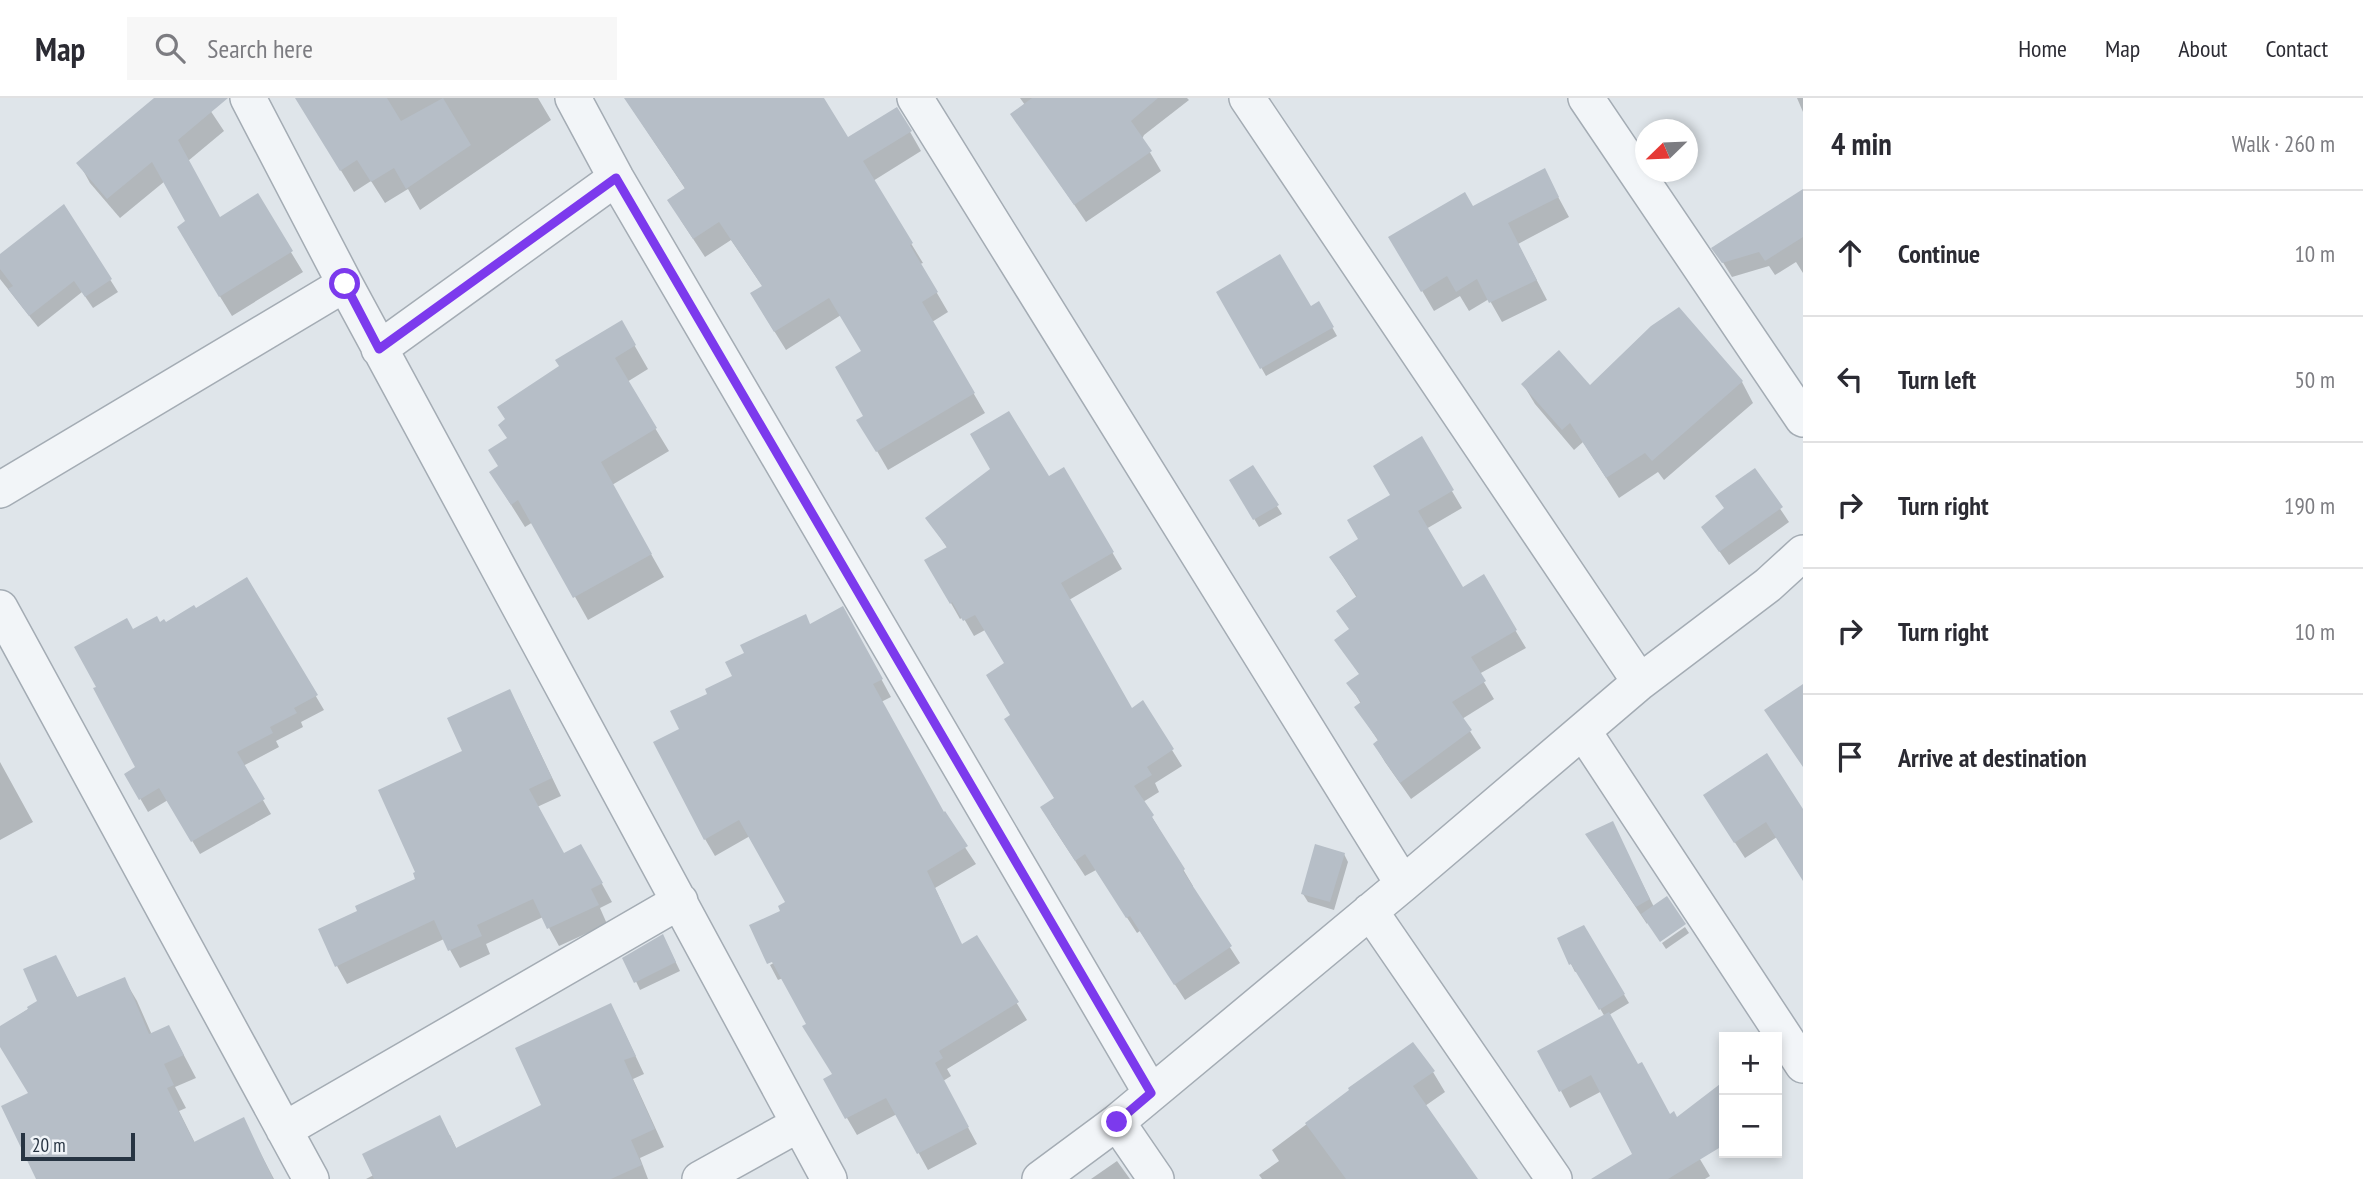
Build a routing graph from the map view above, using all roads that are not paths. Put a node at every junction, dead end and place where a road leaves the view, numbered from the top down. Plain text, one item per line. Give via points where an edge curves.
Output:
1 (248, 98) edge
2 (573, 98) edge
3 (915, 98) edge
4 (1586, 98) edge
5 (1258, 102) edge
6 (616, 178) junction
7 (345, 284) junction
8 (379, 349) junction
9 (1803, 419) edge
10 (0, 490) edge
11 (1803, 553) edge
12 (0, 608) edge
13 (1640, 682) junction
14 (1583, 731) junction
15 (1403, 884) junction
16 (680, 901) junction
17 (1370, 911) junction
18 (1803, 1065) edge
19 (1151, 1093) junction
20 (1117, 1122) junction
21 (799, 1124) junction
22 (284, 1129) junction
23 (311, 1179) edge
24 (700, 1179) edge
25 (829, 1179) edge
26 (1040, 1179) edge
27 (1156, 1179) edge
28 (1554, 1179) edge

1 - 7 street
2 - 6 street
3 - 15 street
4 - 9 street
5 - 13 street
6 - 8 street
6 - 19 street
7 - 8 street
7 - 10 street
8 - 16 street
11 - 13 street via 1768,586
12 - 22 street
13 - 14 street
14 - 15 street
14 - 18 street
15 - 17 street
16 - 21 street
16 - 22 street
17 - 19 street
17 - 28 street
19 - 20 street
20 - 26 street
20 - 27 street
21 - 24 street
21 - 25 street
22 - 23 street

